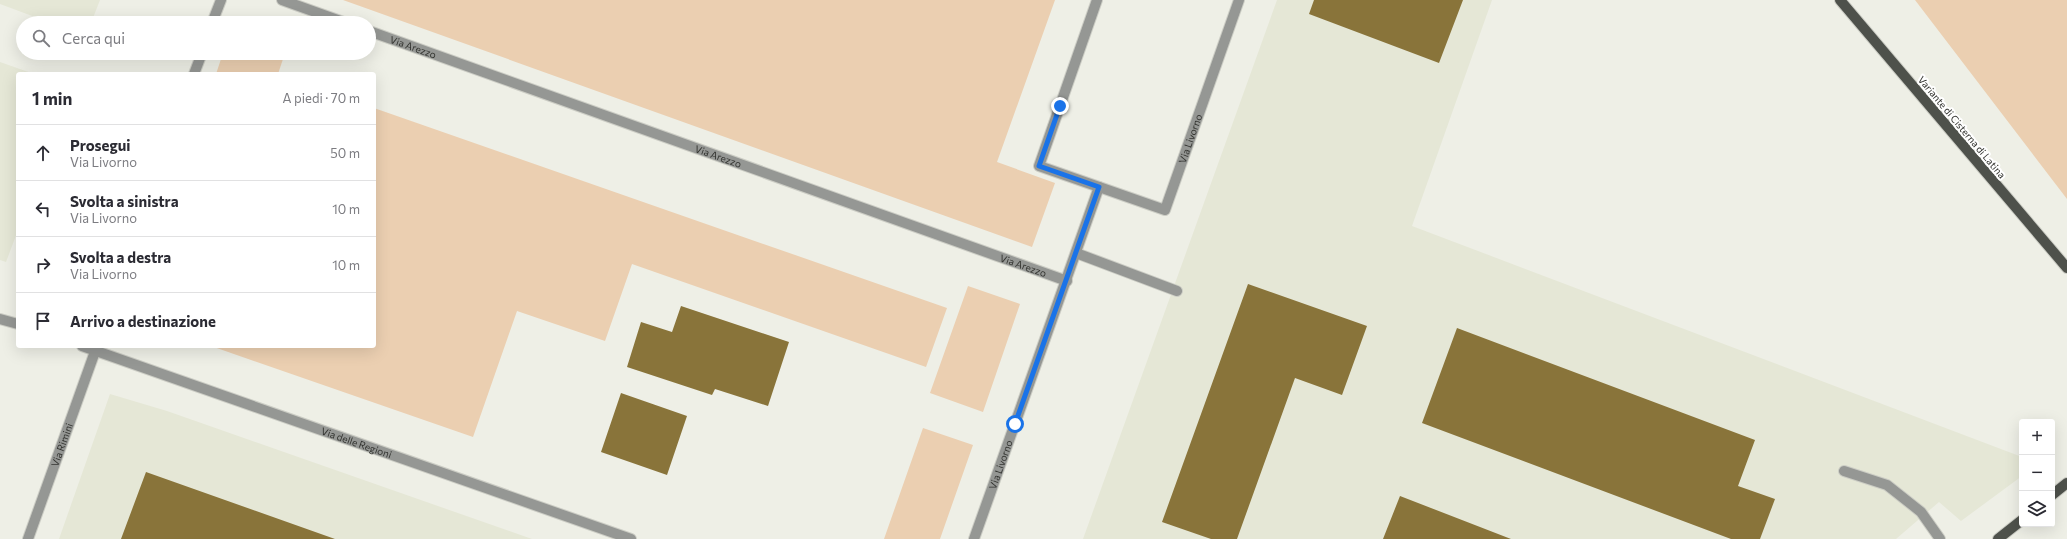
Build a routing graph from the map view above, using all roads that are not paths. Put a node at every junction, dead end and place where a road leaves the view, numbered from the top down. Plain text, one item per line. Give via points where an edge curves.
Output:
1 (221, 0) edge
2 (282, 0) edge
3 (1097, 0) edge
4 (1239, 0) edge
5 (1840, 0) edge
6 (215, 16) edge
7 (327, 16) edge
8 (376, 34) edge
9 (199, 60) edge
10 (195, 72) edge
11 (1099, 187) junction
12 (1076, 253) junction
13 (2067, 268) edge
14 (1067, 281) junction
15 (1177, 291) dead end
16 (0, 318) edge
17 (16, 323) edge
18 (96, 348) edge
19 (1844, 471) dead end
20 (2067, 483) edge
21 (2055, 493) edge
22 (2019, 522) edge
23 (28, 539) edge
24 (631, 539) edge
25 (974, 539) edge
26 (1940, 539) edge
27 (1998, 539) edge

1 - 6 street
2 - 7 street
3 - 11 street, Via Livorno via 1039,166
4 - 11 street, Via Livorno via 1165,210
5 - 13 main road, Variante di Cisterna di Latina
8 - 14 street, Via Arezzo
9 - 10 street
11 - 12 street, Via Livorno
12 - 14 street, Via Livorno
12 - 15 street
14 - 25 street, Via Livorno
16 - 17 street
18 - 23 street, Via Rimini
18 - 24 street, Via delle Regioni
19 - 26 street via 1887,485 1921,512
20 - 21 main road
22 - 27 main road

